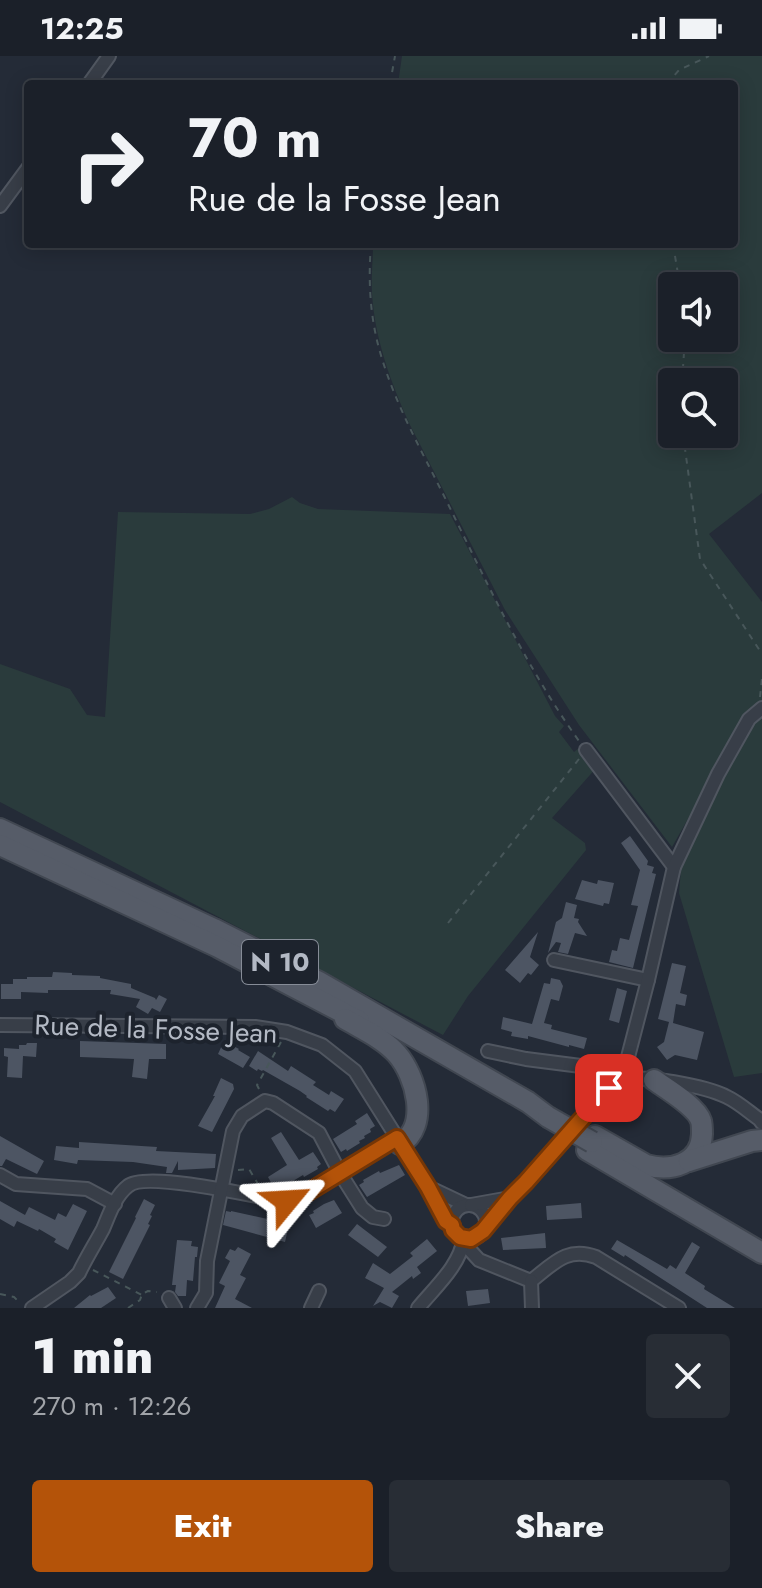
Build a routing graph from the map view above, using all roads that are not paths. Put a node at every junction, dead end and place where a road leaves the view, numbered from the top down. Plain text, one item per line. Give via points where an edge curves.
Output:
1 (109, 56) edge
2 (92, 80) edge
3 (24, 173) edge
4 (0, 206) edge
5 (761, 709) edge
6 (586, 750) road end
7 (0, 829) edge
8 (0, 845) edge
9 (674, 867) junction
10 (554, 960) dead end
11 (648, 980) junction
12 (324, 1002) junction
13 (0, 1025) edge
14 (488, 1051) dead end
15 (622, 1080) junction
16 (654, 1080) junction
17 (548, 1118) junction
18 (762, 1123) edge
19 (762, 1140) edge
20 (398, 1141) junction
21 (591, 1143) junction
22 (689, 1161) junction
23 (340, 1173) junction
24 (0, 1175) edge
25 (428, 1187) junction
26 (220, 1189) junction
27 (510, 1198) junction
28 (115, 1204) junction
29 (468, 1205) junction
30 (384, 1219) dead end
31 (452, 1227) junction
32 (472, 1237) junction
33 (762, 1238) edge
34 (762, 1253) edge
35 (479, 1260) junction
36 (455, 1263) junction
37 (495, 1265) junction
38 (531, 1281) junction
39 (319, 1291) dead end
40 (27, 1307) edge
41 (197, 1308) edge
42 (311, 1308) edge
43 (418, 1308) edge
44 (532, 1308) edge
45 (679, 1308) edge

1 - 2 street
3 - 4 street
5 - 9 street via 749,719 718,774
6 - 9 street
7 - 17 main road, N 10 via 319,982
8 - 12 main road, N 10
9 - 11 street
10 - 11 street
11 - 15 street
12 - 17 main road, N 10
12 - 20 main road via 386,1044 403,1062 415,1092 417,1120 405,1141
13 - 20 street, Rue de la Fosse Jean via 255,1027 287,1032 322,1045 355,1071
14 - 15 street via 612,1070
15 - 16 street
15 - 27 street via 600,1097
16 - 18 street via 727,1096
16 - 22 main road via 702,1122 702,1141
17 - 21 main road, N 10, bridge
19 - 22 main road
20 - 23 street
20 - 25 street, Rue de la Fosse Jean
21 - 22 main road via 656,1167
21 - 33 main road, N 10
21 - 34 main road, N 10
23 - 26 street via 292,1201
23 - 26 street via 319,1133 265,1101 237,1123
23 - 30 street via 362,1208
24 - 28 street via 16,1184 87,1189
25 - 29 street
25 - 31 street, Rue de la Fosse Jean
26 - 28 street via 136,1181
26 - 41 street via 206,1293
27 - 29 street
27 - 32 street
28 - 40 street via 79,1273
29 - 31 street via 453,1214
29 - 32 street via 480,1209 486,1222
31 - 32 street via 460,1237
31 - 36 street
32 - 35 street via 468,1248
32 - 36 street
32 - 37 street via 479,1252
35 - 36 street
35 - 37 street
36 - 43 street
37 - 38 street
38 - 44 street
38 - 45 street via 567,1255 581,1253
39 - 42 street

